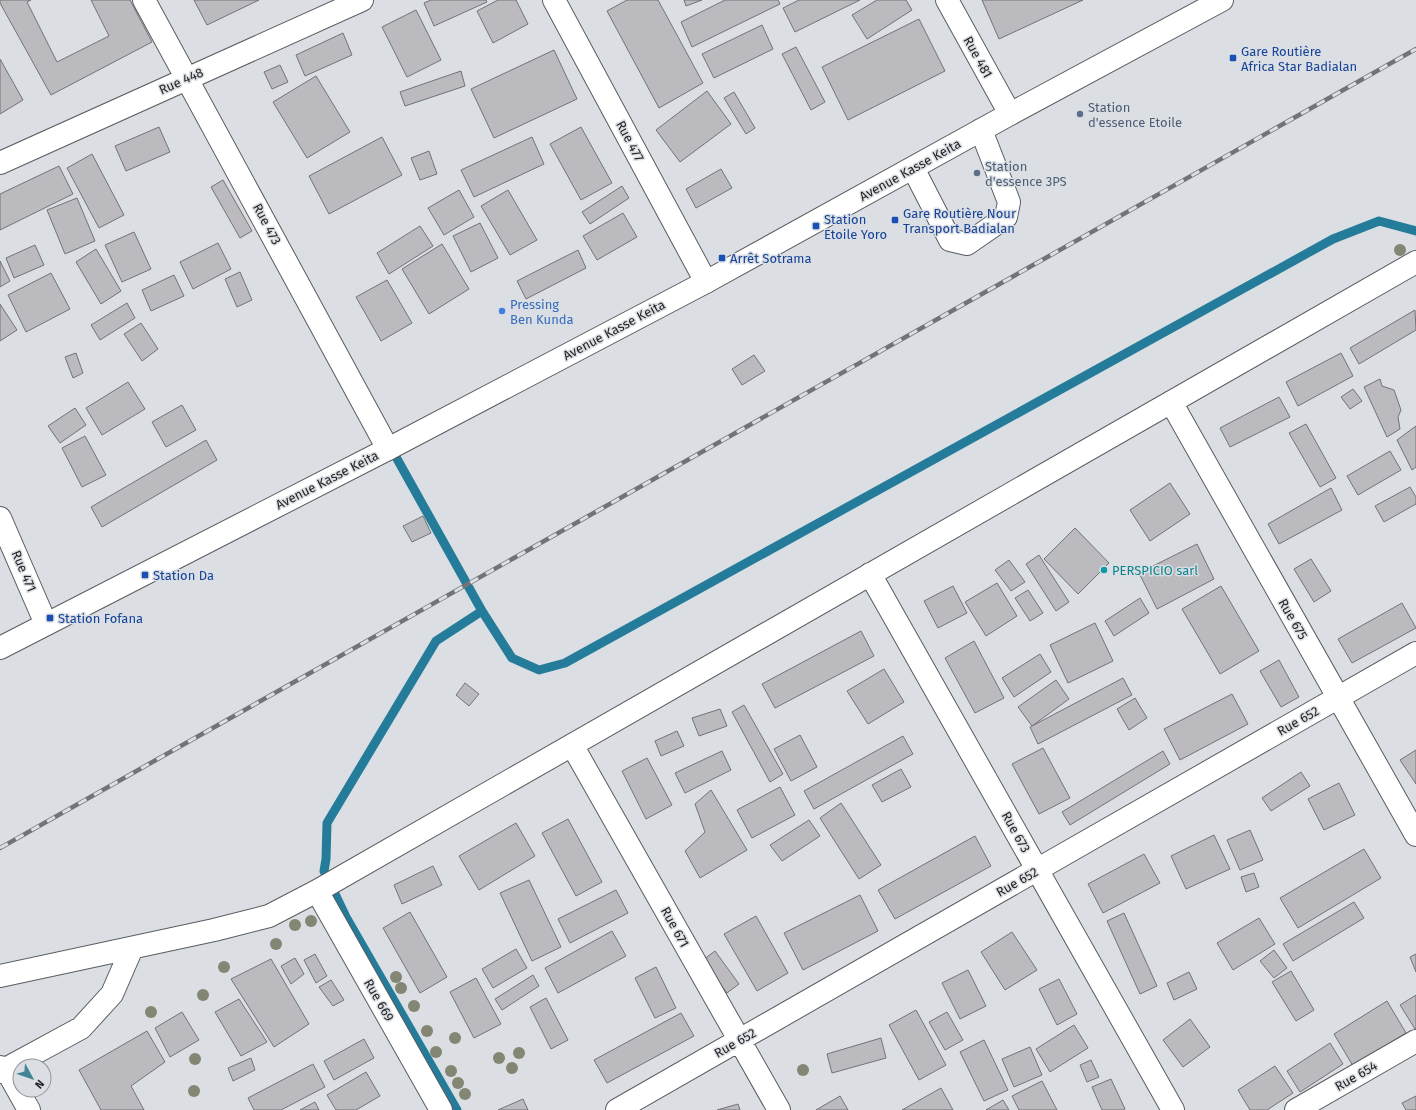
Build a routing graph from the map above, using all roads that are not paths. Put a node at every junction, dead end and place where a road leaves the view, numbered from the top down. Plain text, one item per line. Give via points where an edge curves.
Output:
1 (144, 0) edge
2 (362, 0) edge
3 (554, 0) edge
4 (947, 0) edge
5 (1222, 0) edge
6 (188, 78) junction
7 (1010, 114) junction
8 (981, 130) junction
9 (0, 163) edge
10 (913, 168) junction
11 (1416, 262) edge
12 (706, 282) junction
13 (1171, 402) junction
14 (388, 449) junction
15 (3, 531) edge
16 (870, 574) junction
17 (46, 624) junction
18 (0, 648) edge
19 (1416, 653) edge
20 (1338, 698) junction
21 (572, 745) junction
22 (1416, 835) edge
23 (1037, 870) junction
24 (317, 891) junction
25 (132, 948) junction
26 (0, 976) edge
27 (739, 1040) junction
28 (1416, 1042) edge
29 (2, 1069) edge
30 (29, 1110) edge
31 (441, 1110) edge
32 (617, 1110) edge
33 (779, 1110) edge
34 (1173, 1110) edge
35 (1296, 1110) edge

1 - 6 street, Rue 473
2 - 6 street, Rue 448
3 - 12 street, Rue 477
4 - 7 street, Rue 481
5 - 7 street, Avenue Kasse Keita
6 - 9 street, Rue 448
6 - 14 street, Rue 473
7 - 8 street, Avenue Kasse Keita
8 - 10 street, Avenue Kasse Keita
8 - 10 street via 1010,202 1006,217 967,244 950,240
10 - 12 street, Avenue Kasse Keita
11 - 13 street
12 - 14 street, Avenue Kasse Keita
13 - 16 street
13 - 20 street, Rue 675
14 - 17 street, Avenue Kasse Keita
15 - 17 street, Rue 471
16 - 21 street
16 - 23 street, Rue 673
17 - 18 street, Avenue Kasse Keita
19 - 20 street, Rue 652
20 - 22 street, Rue 675
20 - 23 street, Rue 652
21 - 24 street
21 - 27 street, Rue 671
23 - 27 street, Rue 652
23 - 34 street, Rue 673
24 - 25 street via 269,916
24 - 31 street, Rue 669
25 - 26 street
25 - 29 street via 112,994 81,1028
27 - 32 street, Rue 652
27 - 33 street, Rue 671
28 - 35 street, Rue 654
29 - 30 street

